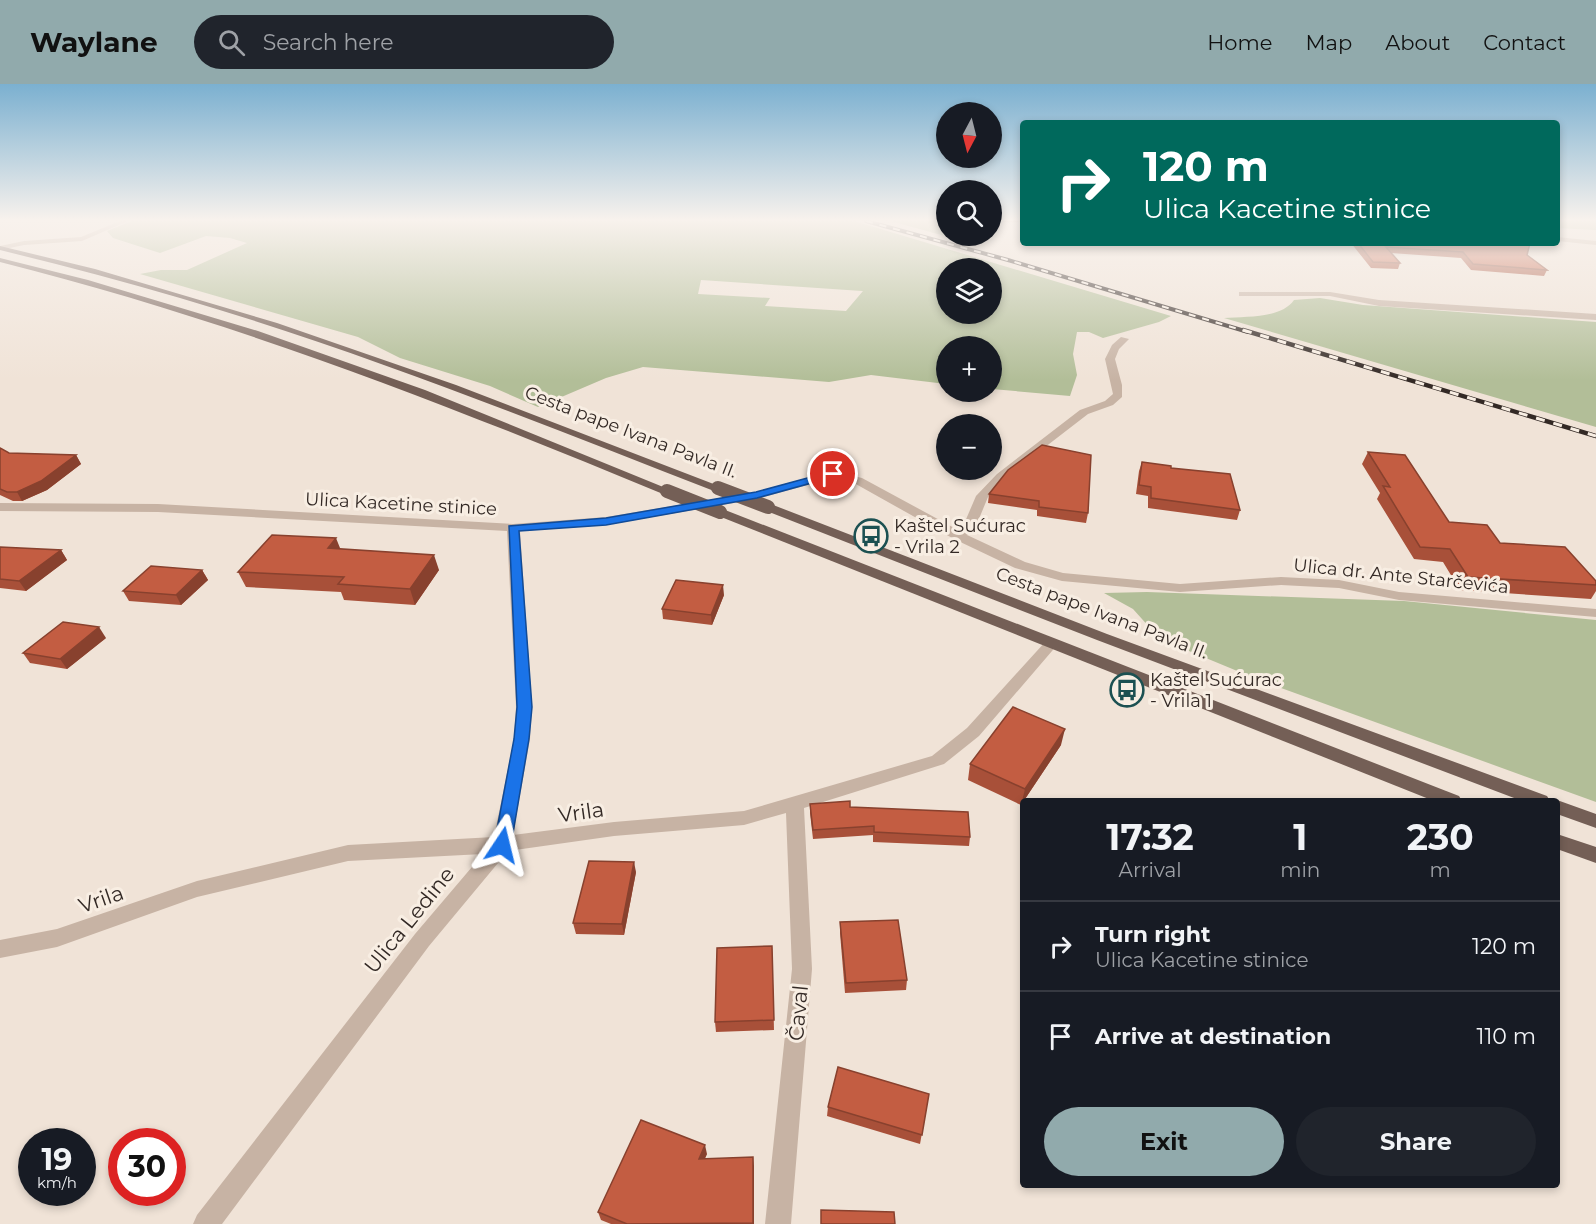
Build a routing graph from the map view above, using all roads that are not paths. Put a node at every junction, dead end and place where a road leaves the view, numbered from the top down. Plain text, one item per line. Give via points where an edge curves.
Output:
1 (63, 274) edge
2 (96, 274) edge
3 (1242, 294) dead end
4 (1596, 317) edge
5 (1124, 339) dead end
6 (0, 507) edge
7 (513, 528) junction
8 (959, 536) junction
9 (1596, 613) edge
10 (1051, 644) junction
11 (1445, 798) edge
12 (1533, 798) edge
13 (795, 802) junction
14 (1560, 808) edge
15 (1596, 821) edge
16 (1560, 842) edge
17 (502, 845) junction
18 (1596, 855) edge
19 (0, 949) edge
20 (206, 1224) edge
21 (778, 1224) edge

1 - 10 main road, bridge via 232,325 406,388
2 - 12 main road, Cesta pape Ivana Pavla II., bridge via 190,296 295,330
3 - 4 street via 1329,294 1379,303
5 - 8 street via 1110,351 1109,358 1118,394 1109,403 1084,412 1001,476 982,496 970,526
6 - 7 street, Ulica Kacetine stinice via 158,508
7 - 8 street, Ulica Kacetine stinice via 606,521 757,495 833,474 858,480
7 - 17 street, Ulica Ledine via 524,707 522,739
8 - 9 street, Ulica dr. Ante Starčevića via 1020,564 1062,577 1180,588 1281,581 1339,584 1399,596
10 - 11 main road
10 - 13 street, Vrila via 973,732 938,760
13 - 17 street, Vrila via 744,818 614,829
13 - 21 street, Čaval via 802,969
14 - 15 main road
16 - 18 main road
17 - 19 street, Vrila via 348,853 197,889 57,938
17 - 20 street, Ulica Ledine via 422,940

